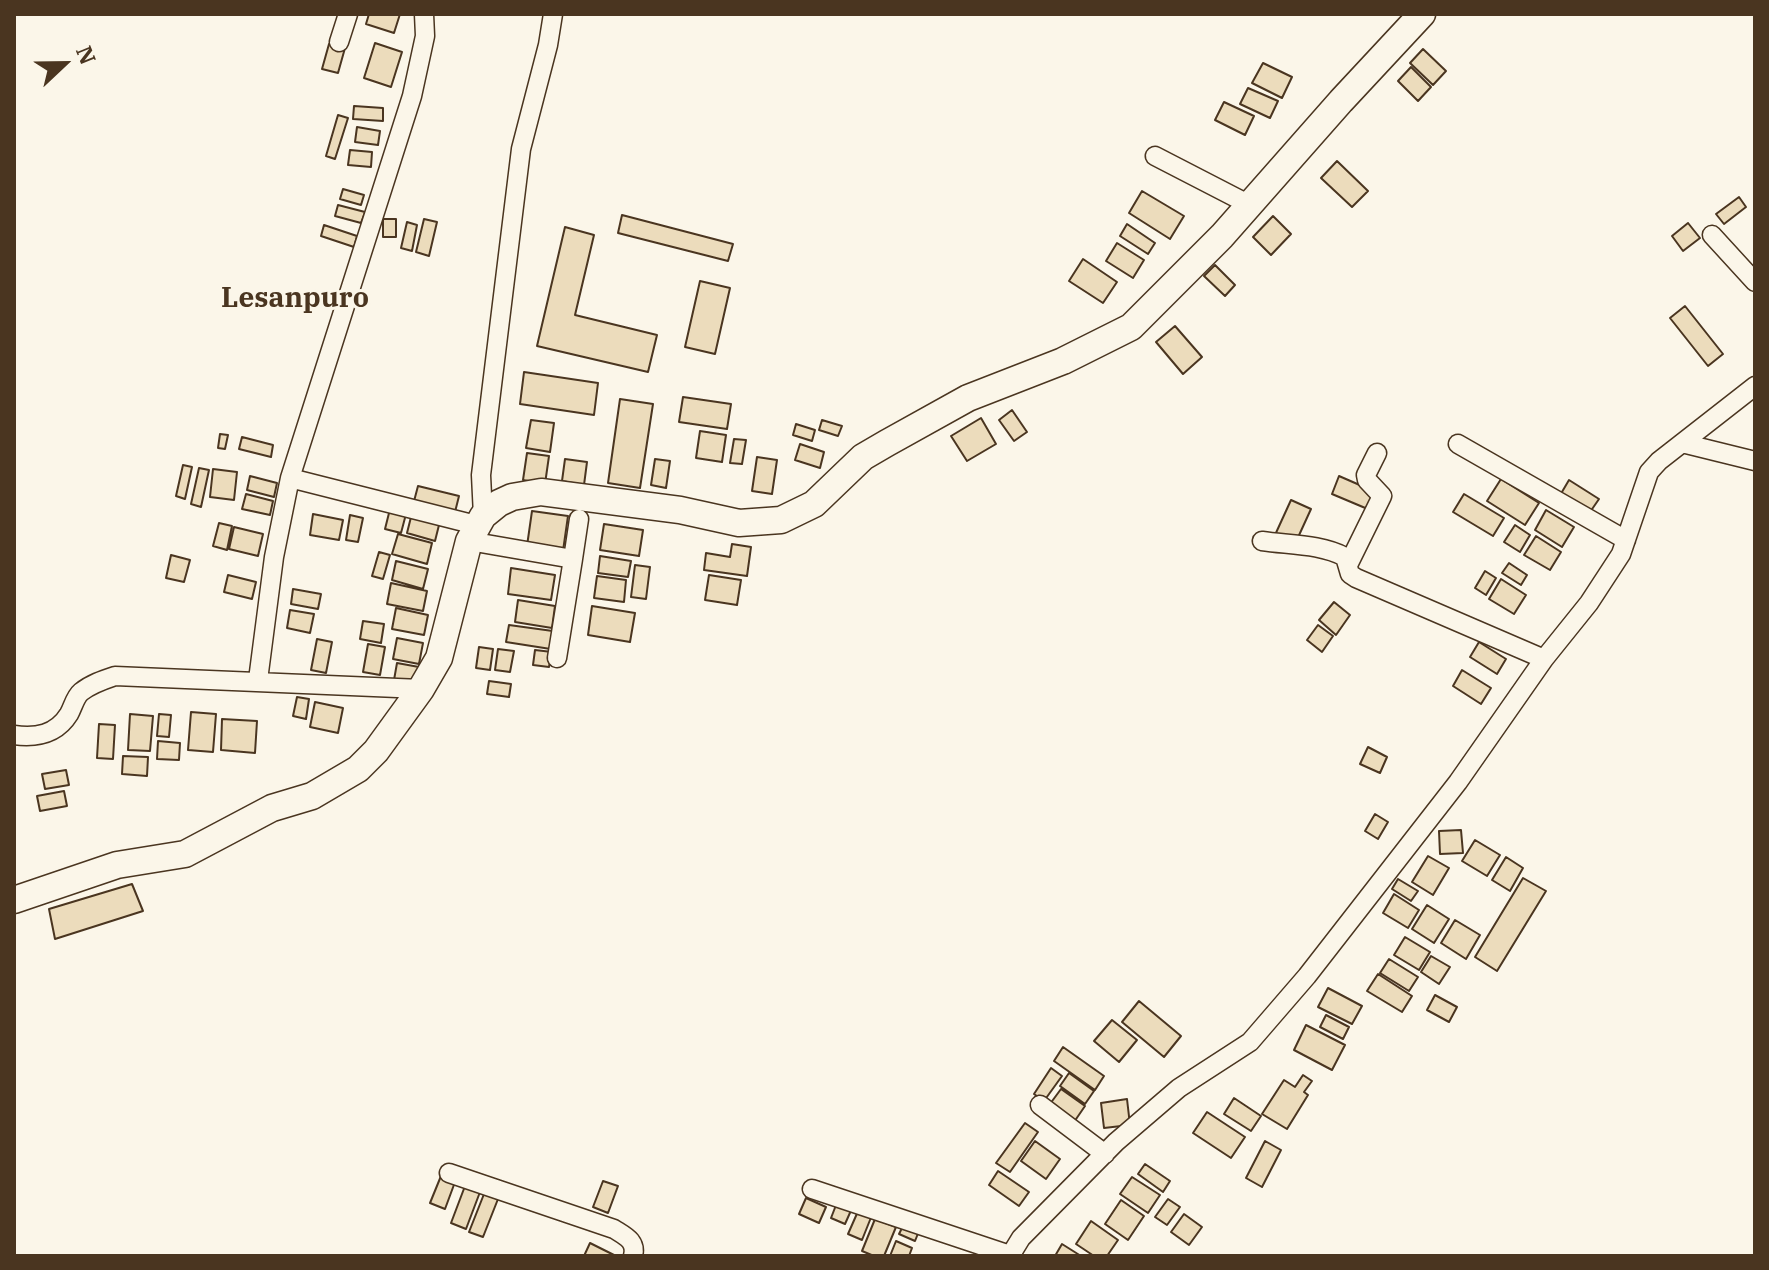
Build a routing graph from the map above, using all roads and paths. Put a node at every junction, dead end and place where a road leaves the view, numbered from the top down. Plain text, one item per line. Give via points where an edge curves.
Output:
1 (348, 14) edge
2 (424, 14) edge
3 (553, 14) edge
4 (1422, 14) edge
5 (339, 42) dead end
6 (1155, 156) dead end
7 (1250, 205) junction
8 (1712, 235) dead end
9 (1755, 282) edge
10 (1755, 386) edge
11 (1682, 443) junction
12 (1458, 444) dead end
13 (1377, 453) dead end
14 (1755, 461) edge
15 (290, 478) junction
16 (579, 519) dead end
17 (476, 527) junction
18 (1626, 540) junction
19 (1262, 541) dead end
20 (573, 559) junction
21 (1348, 565) junction
22 (557, 658) dead end
23 (1544, 659) junction
24 (258, 680) junction
25 (421, 689) junction
26 (14, 735) edge
27 (14, 900) edge
28 (1040, 1105) dead end
29 (1105, 1154) junction
30 (449, 1173) dead end
31 (812, 1189) dead end
32 (1010, 1255) edge
33 (633, 1256) edge

1 - 5 street
2 - 15 street via 425,36 412,96
3 - 17 street via 521,149
4 - 7 street
6 - 7 street
7 - 17 street via 1131,327 926,421 863,457 814,504 781,520 739,523 541,492 512,497
8 - 9 street
10 - 11 street
11 - 14 street
11 - 18 street via 1649,472
12 - 18 street
13 - 21 street via 1366,475 1382,496
15 - 17 street
15 - 24 street
16 - 20 street
17 - 20 street
17 - 25 street via 439,658
18 - 23 street via 1589,603
19 - 21 street via 1325,549 1345,557
20 - 22 street
21 - 23 street via 1356,578
23 - 29 street via 1429,819 1250,1042 1179,1088
24 - 25 street
24 - 26 street via 115,676 79,693 54,730 41,736
25 - 27 street via 376,751 326,789 272,808 185,854 117,865
28 - 29 street
29 - 32 street
30 - 33 street via 614,1229 630,1239
31 - 32 street

